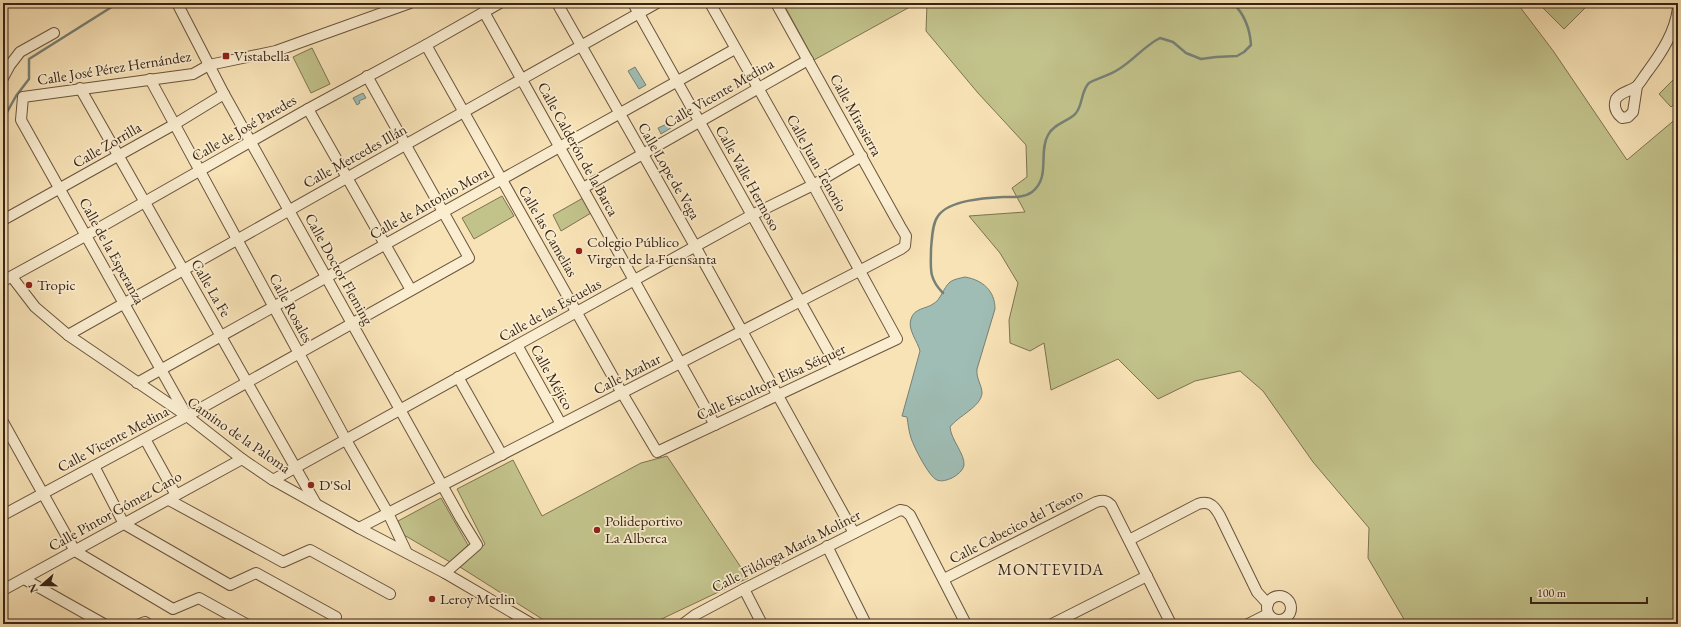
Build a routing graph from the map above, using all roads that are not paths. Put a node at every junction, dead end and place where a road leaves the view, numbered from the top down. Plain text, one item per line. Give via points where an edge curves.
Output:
1 (177, 3) edge
2 (410, 3) edge
3 (500, 3) edge
4 (556, 3) edge
5 (633, 3) edge
6 (657, 3) edge
7 (710, 3) edge
8 (776, 3) edge
9 (1678, 8) edge
10 (484, 12) junction
11 (639, 14) junction
12 (54, 33) dead end
13 (426, 45) junction
14 (581, 46) junction
15 (735, 49) junction
16 (808, 60) junction
17 (209, 65) junction
18 (367, 76) junction
19 (3, 78) edge
20 (150, 78) junction
21 (522, 79) junction
22 (677, 82) junction
23 (1637, 86) dead end
24 (80, 88) junction
25 (758, 89) junction
26 (224, 94) junction
27 (23, 97) joint
28 (308, 109) junction
29 (464, 112) junction
30 (619, 114) junction
31 (700, 122) junction
32 (175, 124) junction
33 (251, 141) junction
34 (406, 145) junction
35 (560, 147) junction
36 (643, 154) junction
37 (118, 155) junction
38 (862, 156) junction
39 (200, 170) junction
40 (347, 178) junction
41 (502, 180) junction
42 (813, 185) junction
43 (583, 188) junction
44 (60, 189) junction
45 (145, 202) junction
46 (290, 210) junction
47 (443, 212) junction
48 (752, 215) junction
49 (3, 220) edge
50 (85, 236) junction
51 (237, 240) junction
52 (906, 242) joint
53 (385, 245) junction
54 (695, 246) junction
55 (183, 270) junction
56 (859, 271) junction
57 (327, 277) junction
58 (8, 279) edge
59 (634, 280) junction
60 (411, 290) junction
61 (800, 301) junction
62 (124, 304) junction
63 (274, 307) junction
64 (577, 312) junction
65 (352, 324) junction
66 (741, 332) junction
67 (68, 335) junction
68 (221, 336) junction
69 (897, 339) joint
70 (517, 345) junction
71 (299, 354) junction
72 (680, 363) junction
73 (838, 367) junction
74 (161, 369) junction
75 (458, 377) junction
76 (137, 383) junction
77 (247, 383) junction
78 (622, 393) junction
79 (777, 396) junction
80 (400, 410) junction
81 (187, 416) junction
82 (3, 422) edge
83 (561, 424) junction
84 (715, 425) junction
85 (145, 439) junction
86 (346, 440) junction
87 (657, 452) joint
88 (502, 455) junction
89 (242, 459) junction
90 (94, 466) junction
91 (295, 467) junction
92 (273, 480) junction
93 (442, 485) junction
94 (43, 493) junction
95 (172, 498) junction
96 (316, 503) junction
97 (388, 513) junction
98 (3, 515) edge
99 (124, 524) junction
100 (359, 528) junction
101 (854, 532) junction
102 (1130, 540) junction
103 (827, 546) junction
104 (74, 551) junction
105 (406, 551) junction
106 (445, 573) junction
107 (1147, 576) junction
108 (24, 579) junction
109 (944, 579) junction
110 (744, 588) junction
111 (3, 590) edge
112 (390, 594) dead end
113 (336, 617) dead end
114 (104, 624) edge
115 (140, 624) edge
116 (148, 624) edge
117 (246, 624) edge
118 (532, 624) edge
119 (683, 624) edge
120 (762, 624) edge
121 (866, 624) edge
122 (966, 624) edge
123 (1052, 624) edge
124 (1171, 624) edge
125 (1248, 624) edge

1 - 17 street, Calle Doctor Fleming
2 - 17 street, Calle José Pérez Hernández via 276,51
3 - 10 street, Calle de José Paredes
4 - 14 street, Calle Lope de Vega
5 - 11 street, Calle Valle Hermoso
6 - 11 street, Calle Mercedes Illán
7 - 15 street, Calle Juan Tenorio
8 - 16 street, Calle Mirasierra
9 - 23 street via 1673,30 1661,53
10 - 13 street, Calle de José Paredes
10 - 21 street, Calle Calderón de la Barca
11 - 14 street, Calle Mercedes Illán
11 - 22 street, Calle Valle Hermoso
12 - 19 street via 20,52
13 - 18 street, Calle de José Paredes
13 - 29 street, Calle las Camelias
14 - 21 street, Calle Mercedes Illán
14 - 30 street, Calle Lope de Vega
15 - 22 street, Calle de Antonio Mora
15 - 25 street, Calle Juan Tenorio
16 - 25 street, Calle Vicente Medina
16 - 38 street, Calle Mirasierra
17 - 20 street, Calle José Pérez Hernández via 193,74
17 - 26 street, Calle Doctor Fleming
18 - 28 street, Calle de José Paredes
18 - 34 street
20 - 24 street, Calle José Pérez Hernández
20 - 32 street, Calle Rosales
21 - 29 street, Calle Mercedes Illán
21 - 35 street, Calle Calderón de la Barca
22 - 30 street, Calle de Antonio Mora
22 - 31 street, Calle Valle Hermoso
24 - 27 street, Calle José Pérez Hernández
24 - 37 street, Calle La Fe
25 - 31 street, Calle Vicente Medina
25 - 42 street, Calle Juan Tenorio
26 - 32 street, Calle Zorrilla
26 - 33 street, Calle Doctor Fleming
27 - 44 street, Calle de la Esperanza via 21,120
28 - 33 street, Calle de José Paredes
28 - 40 street
29 - 34 street, Calle Mercedes Illán
29 - 41 street, Calle las Camelias
30 - 35 street, Calle de Antonio Mora
30 - 36 street, Calle Lope de Vega
31 - 36 street, Calle Vicente Medina
31 - 48 street, Calle Valle Hermoso
32 - 37 street, Calle Zorrilla
32 - 39 street, Calle Rosales
33 - 39 street, Calle de José Paredes
33 - 46 street, Calle Doctor Fleming
34 - 40 street, Calle Mercedes Illán
34 - 47 street
35 - 41 street, Calle de Antonio Mora
35 - 43 street, Calle Calderón de la Barca
36 - 43 street, Calle Vicente Medina
36 - 54 street, Calle Lope de Vega
37 - 44 street, Calle Zorrilla
37 - 45 street, Calle La Fe
38 - 42 street, Calle de las Escuelas
38 - 52 street, Calle Mirasierra via 905,235
39 - 45 street, Calle de José Paredes
39 - 51 street, Calle Rosales
40 - 46 street, Calle Mercedes Illán
40 - 53 street
41 - 47 street, Calle de Antonio Mora
41 - 64 street, Calle las Camelias
42 - 48 street, Calle de las Escuelas
42 - 56 street, Calle Juan Tenorio
43 - 59 street, Calle Calderón de la Barca
44 - 49 street, Calle Zorrilla
44 - 50 street, Calle de la Esperanza
45 - 50 street, Calle de José Paredes
45 - 55 street, Calle La Fe
46 - 51 street, Calle Mercedes Illán
46 - 57 street, Calle Doctor Fleming
47 - 53 street, Calle de Antonio Mora
47 - 60 street, Calle Vicente Medina via 469,258
48 - 54 street, Calle de las Escuelas
48 - 61 street, Calle Valle Hermoso
50 - 58 street, Calle de José Paredes
50 - 62 street, Calle de la Esperanza
51 - 55 street, Calle Mercedes Illán
51 - 63 street, Calle Rosales
52 - 56 street, Calle Azahar via 901,249
53 - 57 street, Calle de Antonio Mora
53 - 60 street
54 - 59 street, Calle de las Escuelas
54 - 66 street, Calle Lope de Vega
55 - 62 street, Calle Mercedes Illán
55 - 68 street, Calle La Fe
56 - 61 street, Calle Azahar
56 - 69 street, Calle Juan Tenorio
57 - 63 street, Calle de Antonio Mora
57 - 65 street, Calle Doctor Fleming
58 - 67 street, Camino de la Paloma via 35,307
59 - 64 street, Calle de las Escuelas
59 - 72 street, Calle Calderón de la Barca
60 - 65 street, Calle Vicente Medina
61 - 66 street, Calle Azahar
61 - 73 street, Calle Valle Hermoso
62 - 67 street, Calle Mercedes Illán
62 - 74 street, Calle de la Esperanza
63 - 68 street, Calle de Antonio Mora
63 - 71 street, Calle Rosales
64 - 70 street, Calle de las Escuelas
64 - 78 street, Calle las Camelias
65 - 71 street, Calle Vicente Medina
65 - 80 street, Calle Doctor Fleming
66 - 72 street, Calle Azahar
66 - 79 street, Calle Lope de Vega
67 - 76 street, Camino de la Paloma
68 - 74 street, Calle de Antonio Mora
68 - 77 street, Calle La Fe
69 - 73 street, Calle Escultora Elisa Séiquer
70 - 75 street, Calle de las Escuelas
70 - 83 street, Calle Méjico
71 - 77 street, Calle Vicente Medina
71 - 86 street, Calle Rosales
72 - 78 street, Calle Azahar
72 - 84 street, Calle Calderón de la Barca
73 - 79 street, Calle Escultora Elisa Séiquer
74 - 76 street, Calle de Antonio Mora
74 - 81 street, Calle de la Esperanza
75 - 80 street, Calle de las Escuelas
75 - 88 street
76 - 81 street, Camino de la Paloma
77 - 81 street, Calle Vicente Medina
77 - 91 street, Calle La Fe
78 - 83 street, Calle Azahar
78 - 87 street, Calle las Camelias
79 - 84 street, Calle Escultora Elisa Séiquer
79 - 101 street, Calle Lope de Vega
80 - 86 street, Calle de las Escuelas
80 - 93 street, Calle Doctor Fleming
81 - 85 street, Calle Vicente Medina
81 - 89 street, Camino de la Paloma
82 - 94 street
83 - 88 street, Calle Azahar
84 - 87 street, Calle Escultora Elisa Séiquer
85 - 90 street, Calle Vicente Medina
85 - 95 street
86 - 91 street, Calle de las Escuelas
86 - 97 street, Calle Rosales
88 - 93 street, Calle Azahar
89 - 92 street, Camino de la Paloma
89 - 95 street, Calle Pintor Gómez Cano
90 - 94 street, Calle Vicente Medina
90 - 99 street
91 - 92 street, Calle de las Escuelas
91 - 96 street, Calle La Fe
92 - 96 street, Camino de la Paloma
93 - 97 street, Calle Azahar
93 - 106 street, Calle Doctor Fleming via 477,545
94 - 98 street, Calle Vicente Medina
94 - 104 street
95 - 99 street, Calle Pintor Gómez Cano
95 - 112 street via 283,562 310,550
96 - 100 street, Camino de la Paloma
97 - 100 street, Calle Azahar
97 - 105 street, Calle Rosales
99 - 104 street, Calle Pintor Gómez Cano
99 - 113 street via 230,586 256,573
100 - 105 street, Camino de la Paloma
101 - 103 street, Calle Filóloga María Moliner
101 - 109 street, Calle Filóloga María Moliner via 895,512 905,511 910,515
102 - 107 street
102 - 109 street, Calle Cabecico del Tesoro via 1111,505 1102,500
102 - 125 street via 1198,504 1210,503 1220,516 1268,609
103 - 110 street, Calle Filóloga María Moliner
103 - 121 street
104 - 108 street, Calle Pintor Gómez Cano
104 - 117 street via 173,609 199,598
105 - 106 street, Camino de la Paloma
106 - 118 street, Camino de la Paloma
107 - 123 street
107 - 124 street
108 - 111 street, Calle Pintor Gómez Cano
108 - 114 street
109 - 122 street
110 - 119 street, Calle Filóloga María Moliner
110 - 120 street
115 - 116 street

